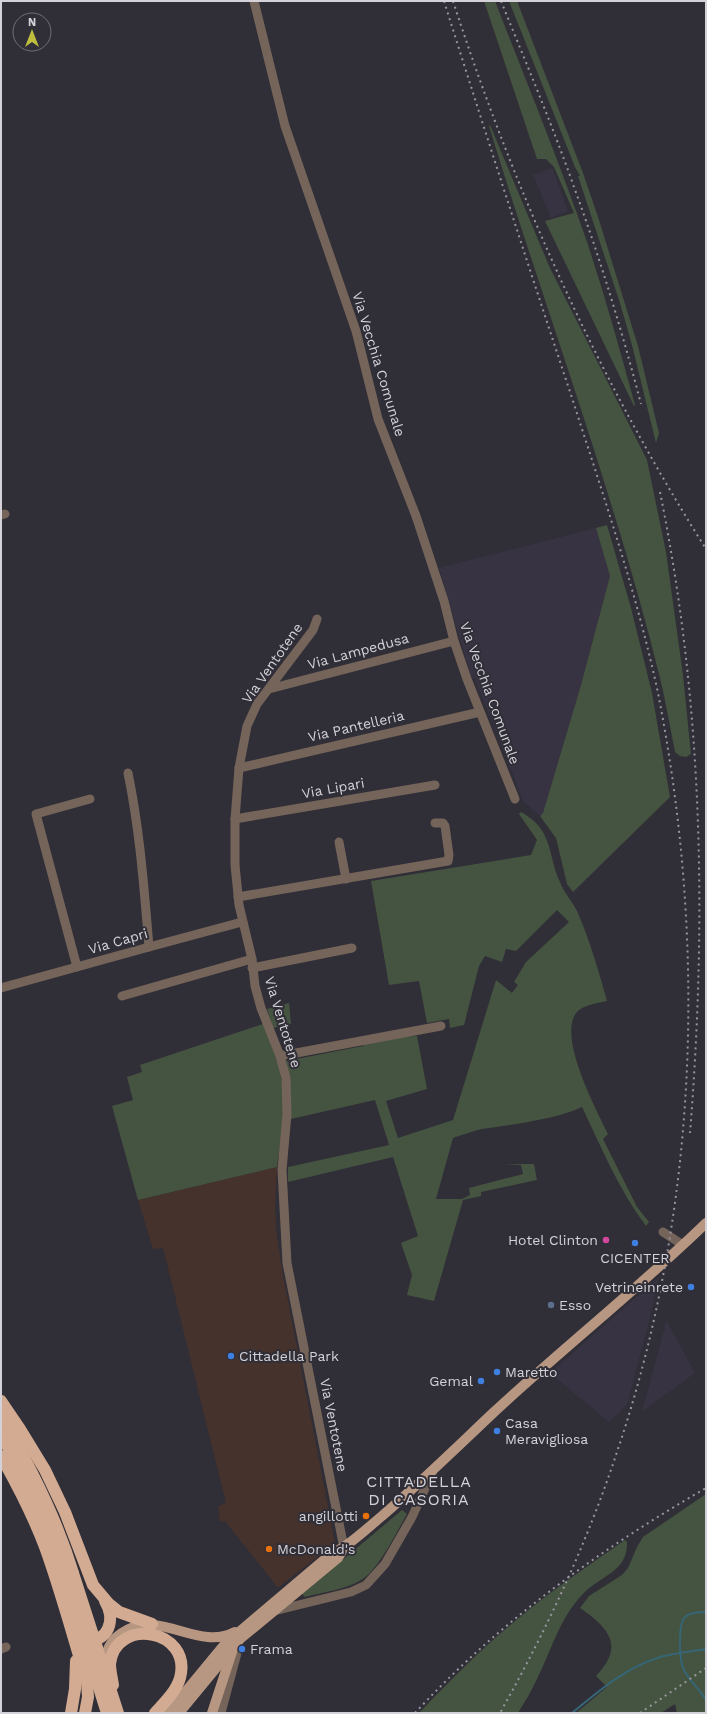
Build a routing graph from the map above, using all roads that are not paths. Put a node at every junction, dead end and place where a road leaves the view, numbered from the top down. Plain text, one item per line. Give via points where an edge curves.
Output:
1 (254, 1) edge
2 (317, 619) dead end
3 (454, 641) junction
4 (269, 689) junction
5 (480, 712) junction
6 (239, 768) junction
7 (128, 773) dead end
8 (435, 785) dead end
9 (90, 799) dead end
10 (515, 799) dead end
11 (235, 819) junction
12 (435, 824) dead end
13 (339, 842) dead end
14 (346, 879) junction
15 (238, 897) junction
16 (242, 922) junction
17 (149, 946) junction
18 (352, 948) dead end
19 (252, 958) junction
20 (77, 966) junction
21 (252, 968) junction
22 (1, 988) edge
23 (122, 996) dead end
24 (441, 1026) dead end
25 (280, 1056) junction
26 (706, 1223) edge
27 (663, 1232) dead end
28 (683, 1245) junction
29 (1, 1401) edge
30 (1, 1417) edge
31 (1, 1434) edge
32 (1, 1456) edge
33 (433, 1471) junction
34 (401, 1500) junction
35 (412, 1518) junction
36 (344, 1548) junction
37 (69, 1575) junction
38 (101, 1595) junction
39 (274, 1612) junction
40 (68, 1620) junction
41 (152, 1624) junction
42 (243, 1627) junction
43 (74, 1642) junction
44 (234, 1645) junction
45 (71, 1713) edge
46 (85, 1713) edge
47 (89, 1713) edge
48 (107, 1713) edge
49 (119, 1713) edge
50 (155, 1713) edge
51 (168, 1713) edge
52 (179, 1713) edge
53 (212, 1713) edge
54 (221, 1713) edge

1 - 3 street, Via Vecchia Comunale via 285,126 356,331 378,419 416,516 444,601
2 - 4 street, Via Ventotene via 313,630
3 - 4 street, Via Lampedusa
3 - 5 street, Via Vecchia Comunale
4 - 6 street, Via Ventotene via 257,704 247,726
5 - 6 street, Via Pantelleria
5 - 10 street, Via Vecchia Comunale
6 - 11 street, Via Ventotene
7 - 17 street via 143,866
8 - 11 street, Via Lipari
9 - 20 street via 36,814
11 - 15 street, Via Ventotene
12 - 14 street via 443,823 448,861
13 - 14 street
14 - 15 street
15 - 16 street, Via Ventotene
16 - 17 street, Via Capri
16 - 19 street, Via Ventotene
17 - 20 street, Via Capri
18 - 21 street
19 - 21 street, Via Ventotene
19 - 23 street
20 - 22 street, Via Capri
21 - 25 street, Via Ventotene via 261,1008
24 - 25 street
25 - 36 street, Via Ventotene via 286,1078 287,1114 282,1170 282,1243 326,1475
26 - 28 main road
27 - 28 street
28 - 33 main road via 547,1364
29 - 38 highway via 45,1470 90,1578
30 - 37 highway via 26,1459 59,1530
31 - 37 highway via 35,1498
32 - 40 highway via 36,1526
33 - 34 main road
33 - 35 street
34 - 35 street via 407,1498 414,1504
34 - 36 main road
35 - 39 street via 385,1564 366,1585 351,1592
36 - 39 main road via 338,1558
36 - 42 main road via 306,1571
37 - 48 highway, bridge
37 - 49 highway, bridge
38 - 40 highway via 111,1617 109,1627 103,1635 91,1641 80,1638
38 - 41 highway via 119,1612
39 - 44 main road
40 - 43 highway
41 - 42 main road via 214,1637 226,1636
41 - 47 main road via 131,1627 114,1640 107,1653
42 - 51 main road via 225,1644
43 - 45 highway via 76,1677
43 - 46 highway via 87,1682
44 - 52 main road
44 - 53 main road
44 - 54 street via 236,1653
49 - 50 highway, bridge via 110,1672 111,1658 117,1647 129,1637 141,1634 154,1634 165,1638 176,1651 180,1662 180,1678 172,1693

